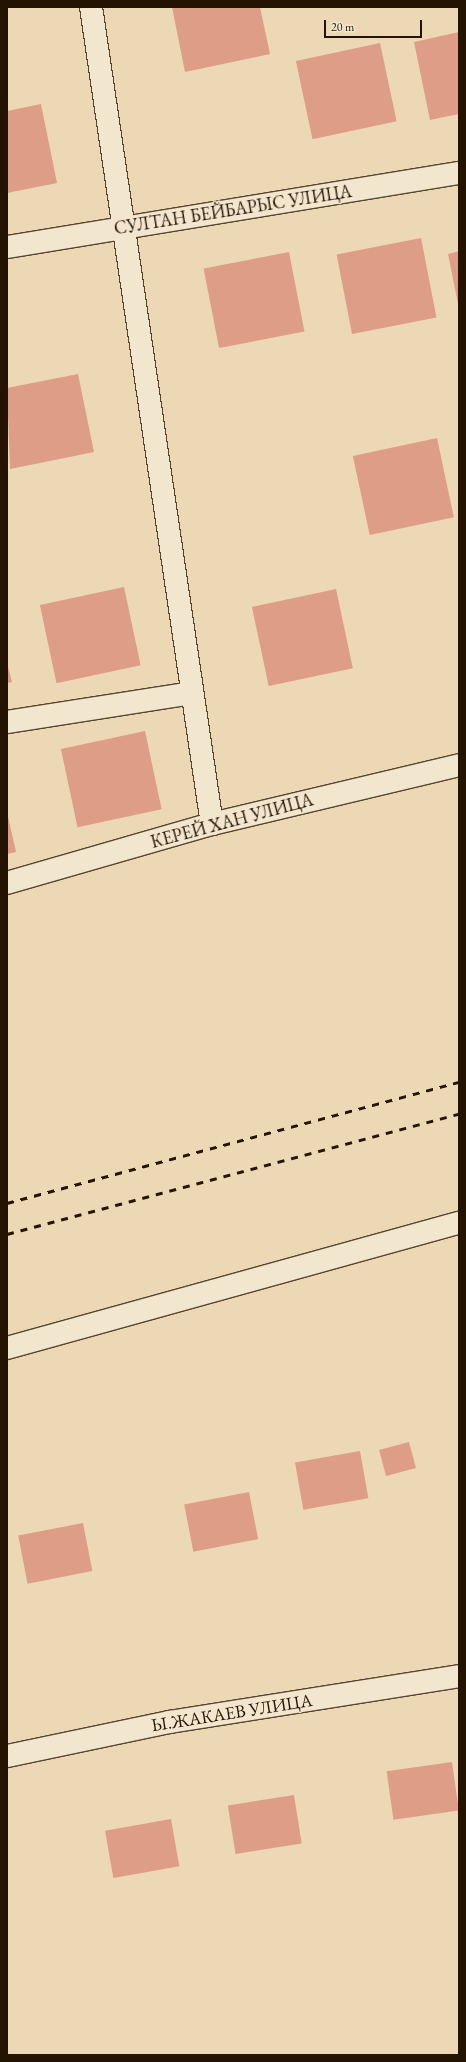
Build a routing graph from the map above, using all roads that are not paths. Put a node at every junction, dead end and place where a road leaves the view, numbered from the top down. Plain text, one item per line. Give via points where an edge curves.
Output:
1 (91, 7) edge
2 (459, 173) edge
3 (124, 228) junction
4 (7, 247) edge
5 (192, 693) junction
6 (7, 722) edge
7 (459, 765) edge
8 (212, 824) junction
9 (7, 883) edge
10 (459, 1223) edge
11 (7, 1348) edge
12 (459, 1676) edge
13 (7, 1756) edge

1 - 3 street
2 - 3 street, СУЛТАН БЕЙБАРЫС УЛИЦА
3 - 4 street, СУЛТАН БЕЙБАРЫС УЛИЦА
3 - 5 street
5 - 6 street
5 - 8 street
7 - 8 street, КЕРЕЙ ХАН УЛИЦА
8 - 9 street, КЕРЕЙ ХАН УЛИЦА
10 - 11 street
12 - 13 street, Ы.ЖАКАЕВ УЛИЦА via 170,1722

